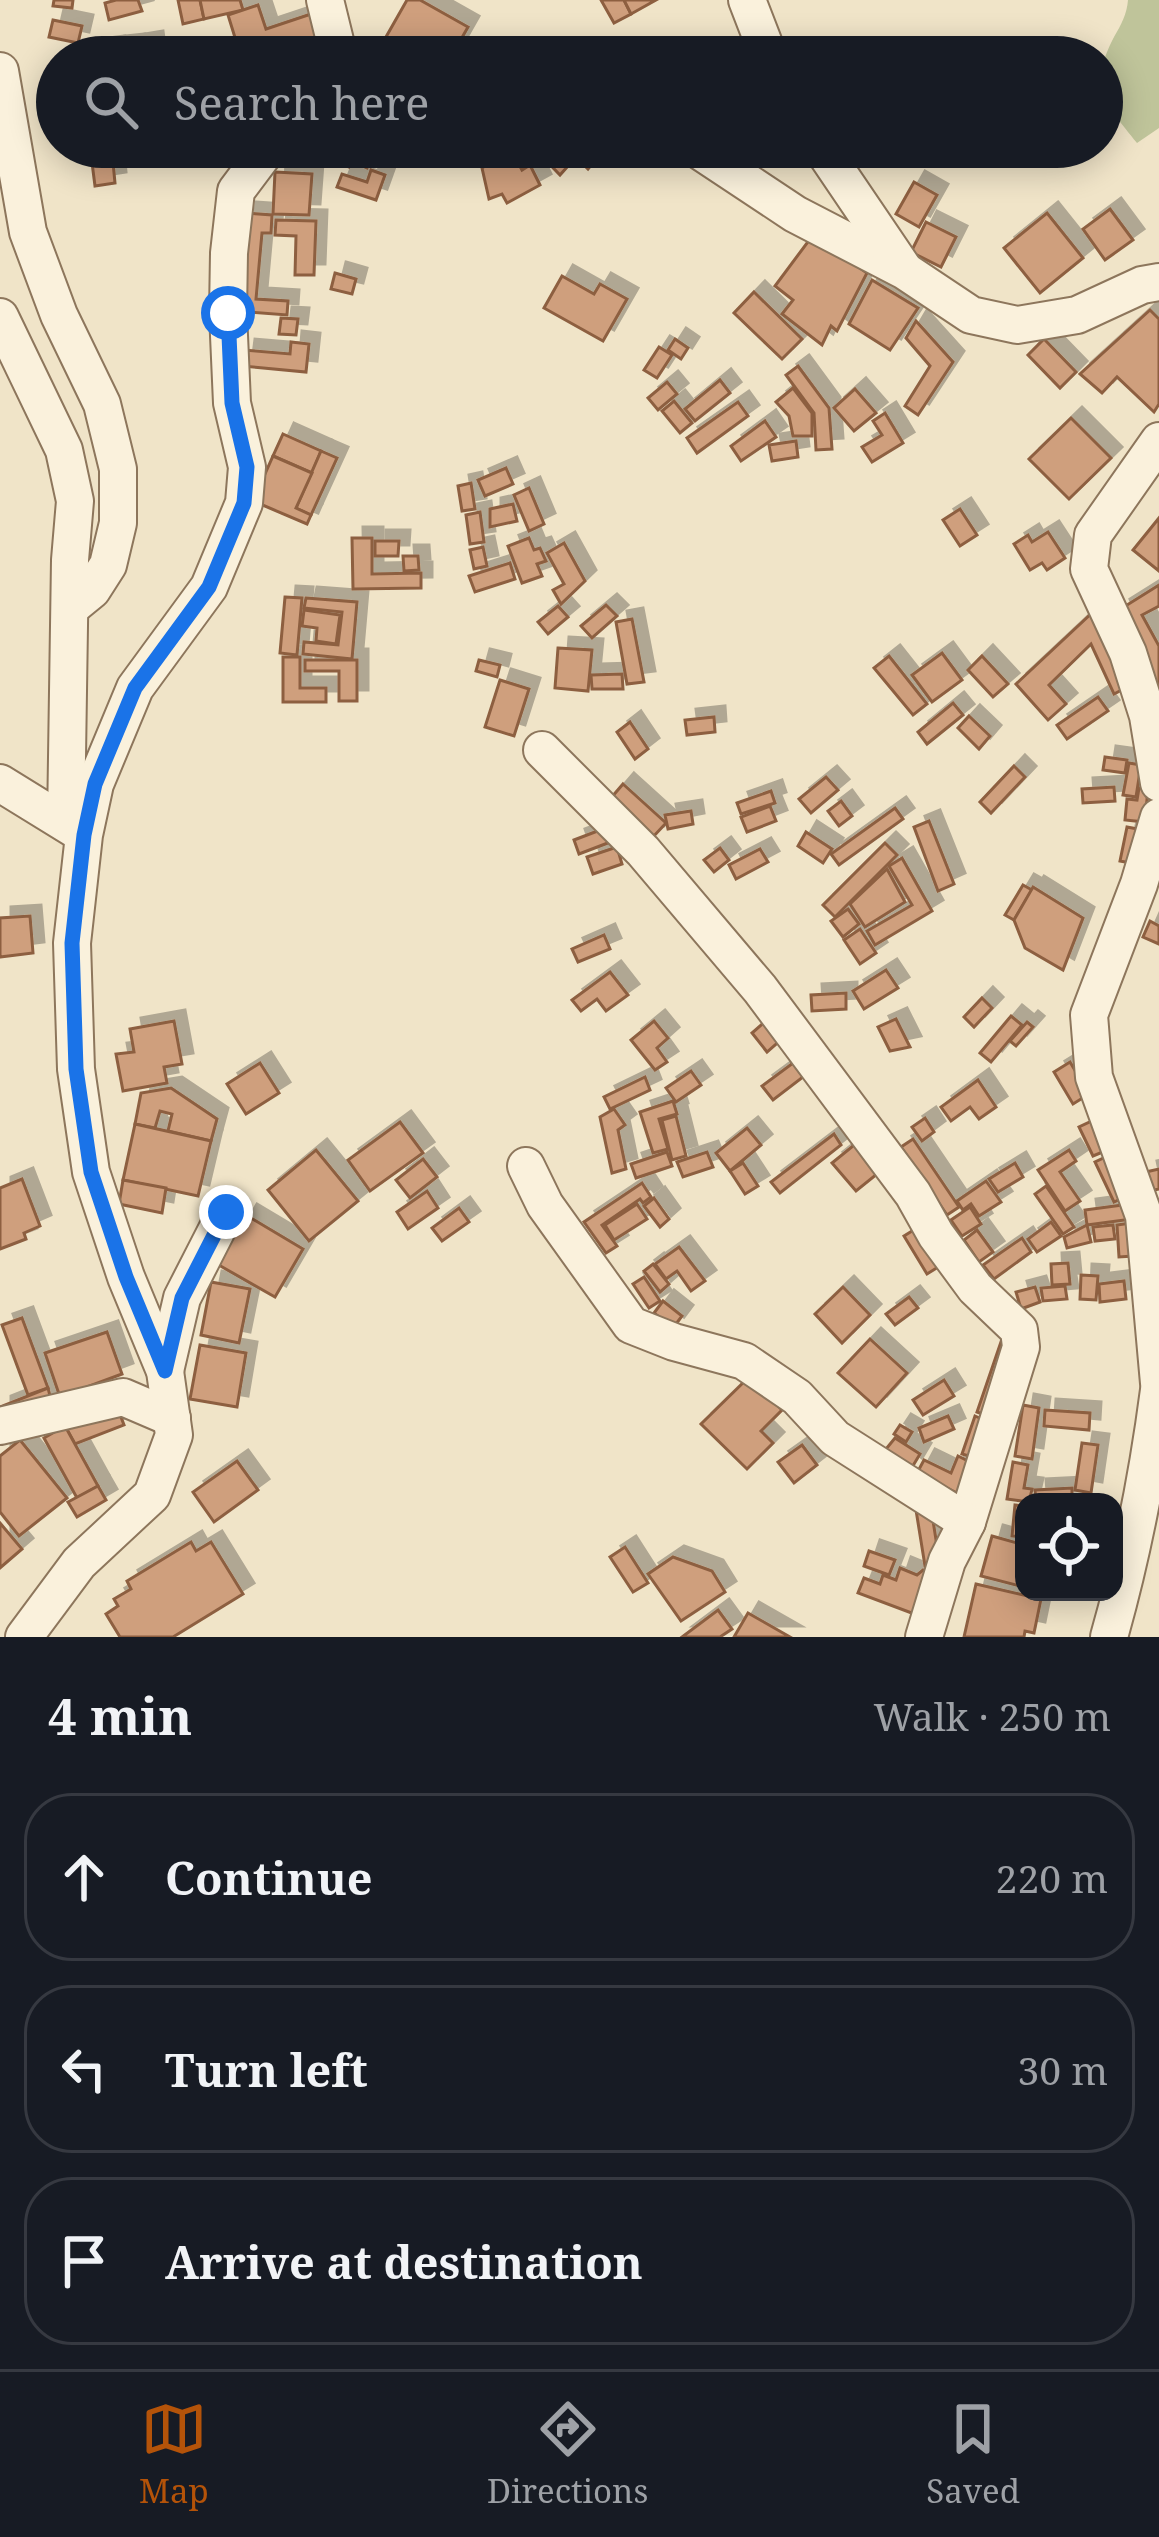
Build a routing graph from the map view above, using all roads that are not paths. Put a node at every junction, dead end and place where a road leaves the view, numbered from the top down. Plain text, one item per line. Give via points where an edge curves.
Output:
1 (325, 0) edge
2 (747, 0) edge
3 (334, 36) edge
4 (761, 36) edge
5 (0, 71) edge
6 (253, 168) edge
7 (726, 168) edge
8 (835, 168) edge
9 (905, 272) junction
10 (1159, 282) edge
11 (0, 317) edge
12 (1159, 441) edge
13 (70, 608) junction
14 (542, 750) dead end
15 (0, 783) edge
16 (1159, 783) edge
17 (1159, 817) edge
18 (75, 829) junction
19 (526, 1166) dead end
20 (226, 1212) dead end
21 (165, 1371) junction
22 (1159, 1387) edge
23 (172, 1418) junction
24 (0, 1426) edge
25 (967, 1522) junction
26 (24, 1637) edge
27 (924, 1637) edge
28 (1109, 1637) edge

1 - 3 street
2 - 4 street
5 - 13 street via 28,232 102,404 118,469 118,523 107,565
6 - 18 street via 236,191 228,313 232,403 247,467 244,503 209,587 135,688
7 - 9 street
8 - 9 street
9 - 10 street via 970,315 1017,325 1077,314
11 - 13 street via 64,450 75,501
12 - 16 street via 1093,536 1089,569 1135,674
13 - 18 street
14 - 25 street via 644,851 760,989 975,1288 1018,1330 1021,1347
15 - 18 street
17 - 22 street via 1089,1015 1094,1077 1144,1216
18 - 21 street via 76,1069 91,1172
19 - 25 street via 631,1325 744,1361 797,1397 836,1438
20 - 21 street via 182,1298
21 - 23 street
22 - 28 street
23 - 24 street via 123,1396
23 - 26 street via 174,1436 152,1495 80,1563
25 - 27 street

